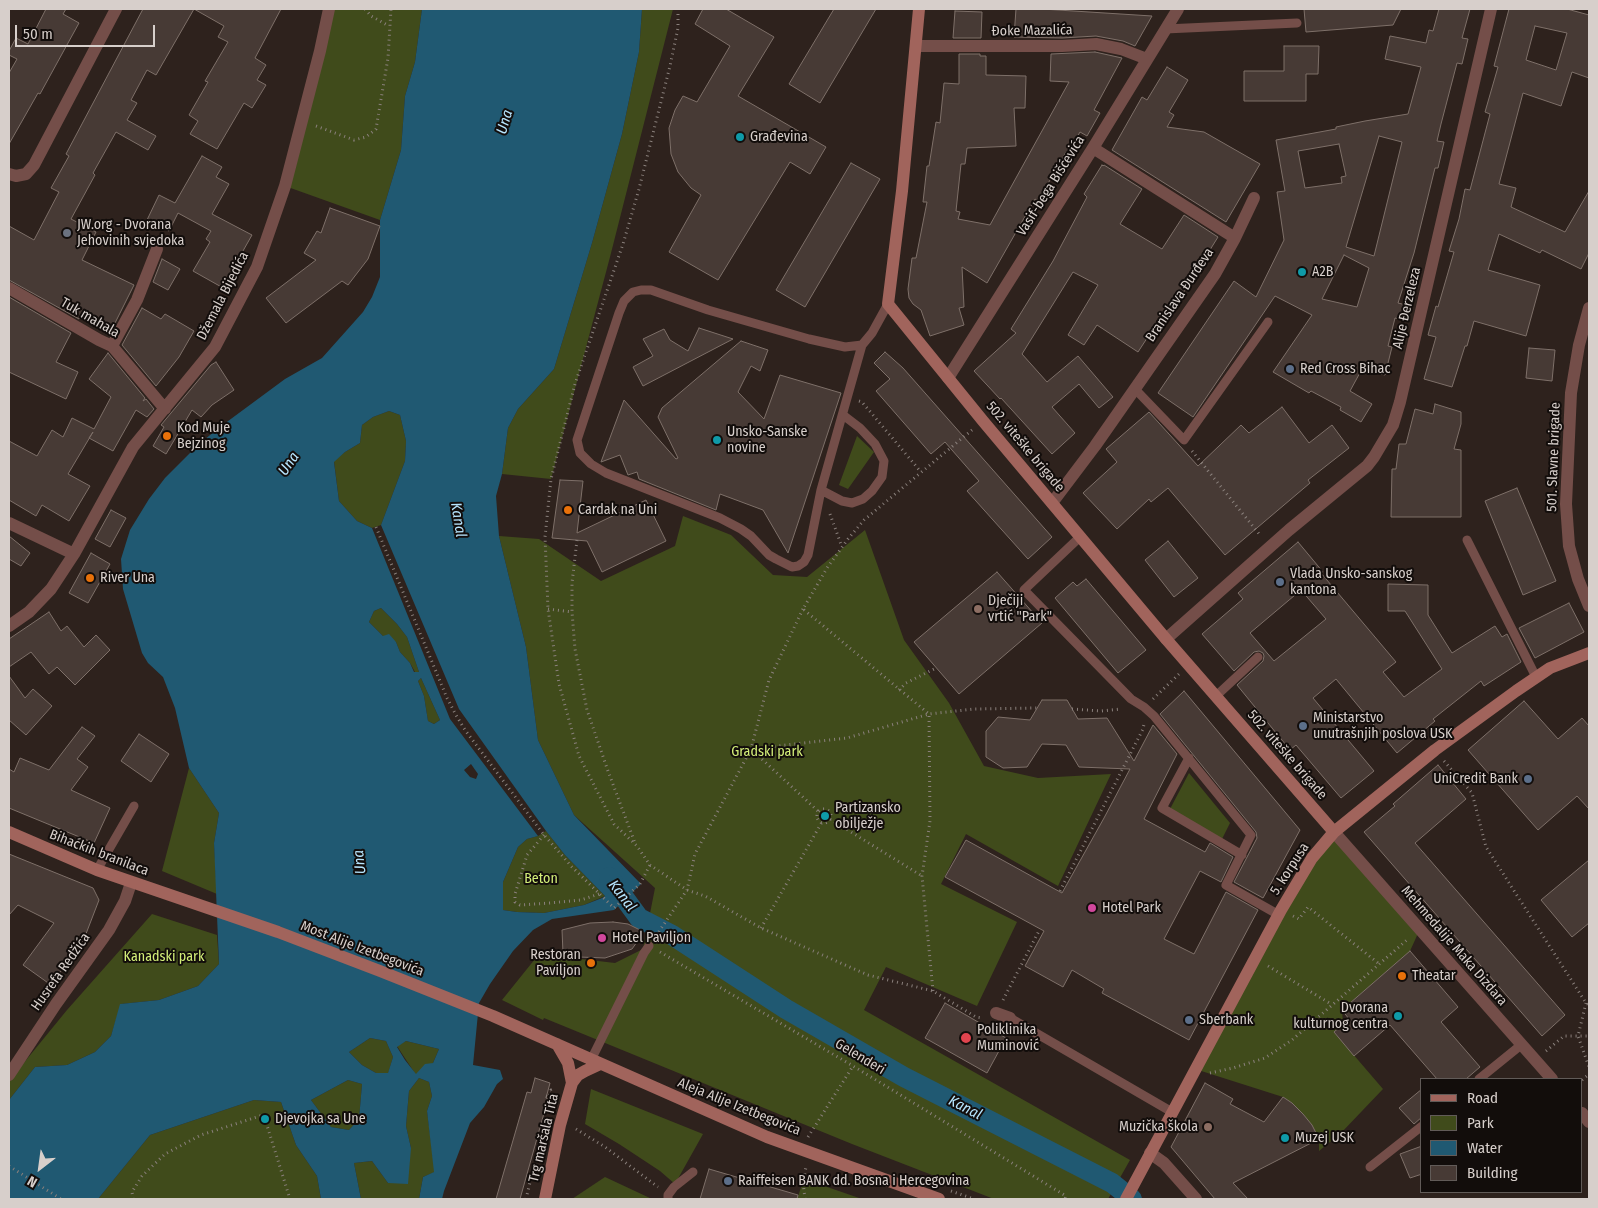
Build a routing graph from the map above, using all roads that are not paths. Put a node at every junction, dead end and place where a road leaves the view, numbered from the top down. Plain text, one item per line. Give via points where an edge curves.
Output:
1 (116, 9) edge
2 (329, 9) edge
3 (919, 9) edge
4 (1178, 9) edge
5 (1491, 9) edge
6 (1297, 22) dead end
7 (1165, 29) junction
8 (916, 46) junction
9 (1147, 59) junction
10 (1093, 148) junction
11 (9, 174) edge
12 (1254, 198) dead end
13 (1235, 238) junction
14 (158, 249) dead end
15 (9, 288) edge
16 (888, 304) junction
17 (1589, 308) edge
18 (1268, 322) dead end
19 (862, 345) junction
20 (112, 346) junction
21 (948, 378) junction
22 (1135, 389) junction
23 (165, 409) junction
24 (843, 415) junction
25 (821, 490) junction
26 (1052, 503) junction
27 (9, 523) edge
28 (1080, 536) junction
29 (1467, 540) dead end
30 (74, 554) junction
31 (1589, 606) edge
32 (9, 626) edge
33 (1166, 638) junction
34 (1589, 653) edge
35 (1258, 657) dead end
36 (1536, 677) junction
37 (1216, 696) junction
38 (1189, 758) junction
39 (134, 806) dead end
40 (9, 832) edge
41 (1334, 832) junction
42 (1242, 855) junction
43 (98, 870) junction
44 (131, 883) junction
45 (180, 899) joint
46 (1280, 912) junction
47 (649, 946) road end
48 (996, 1013) road end
49 (1010, 1018) joint
50 (532, 1033) joint
51 (557, 1044) junction
52 (1522, 1045) junction
53 (596, 1062) junction
54 (9, 1075) edge
55 (1480, 1078) edge
56 (1551, 1078) edge
57 (572, 1083) junction
58 (1172, 1112) junction
59 (1420, 1128) edge
60 (1150, 1153) junction
61 (1370, 1167) dead end
62 (693, 1172) dead end
63 (545, 1199) edge
64 (668, 1199) edge
65 (939, 1199) edge
66 (1126, 1199) edge
67 (1196, 1199) edge

1 - 11 street via 34,165 26,174
2 - 23 street, Džemala Bijedića via 285,186 257,267 215,347
3 - 8 street
4 - 7 street, Vasif-bega Bišćevića
5 - 33 street, Alije Đerzeleza via 1393,425 1366,466
6 - 7 lane
7 - 9 street, Vasif-bega Bišćevića
8 - 9 street, Đoke Mazalića via 1096,44
8 - 16 street
9 - 10 street, Vasif-bega Bišćevića
10 - 13 street
10 - 21 street, Vasif-bega Bišćevića
12 - 13 street, Branislava Đurđeva
13 - 22 street, Branislava Đurđeva via 1215,274
14 - 20 street via 137,300
15 - 20 street, Tuk mahala
16 - 19 lane
16 - 21 street, 502. viteške brigade
17 - 31 street, 501. Slavne brigade via 1571,393 1566,504 1570,546
18 - 22 lane via 1184,440
19 - 24 lane
19 - 25 lane via 845,348 708,310 651,290 633,292 624,301 619,314 577,440 580,453 606,473 720,518 751,536 769,555 792,566 804,562 808,555
20 - 23 street, Tuk mahala
21 - 26 street, 502. viteške brigade
22 - 26 street, Branislava Đurđeva
23 - 30 street, Džemala Bijedića via 133,447
24 - 25 lane
24 - 25 lane via 875,444 884,461 882,476 868,495 852,503
26 - 28 street, 502. viteške brigade
27 - 30 street
28 - 33 street, 502. viteške brigade
28 - 38 lane via 1024,590 1131,700 1144,708
29 - 36 lane
30 - 32 street, Džemala Bijedića via 51,589 29,612
33 - 37 street, 502. viteške brigade
34 - 36 street, 5. korpusa
35 - 37 lane
36 - 41 street, 5. korpusa via 1435,750
37 - 41 street, 502. viteške brigade
38 - 42 lane via 1252,835
38 - 42 lane via 1162,808
39 - 43 lane
40 - 43 street, Bihaćkih branilaca
41 - 46 street, 5. korpusa via 1312,858
41 - 52 street, Mehmedalije Maka Dizdara
42 - 46 lane via 1226,885
43 - 44 street, Bihaćkih branilaca
44 - 45 street, Bihaćkih branilaca
44 - 54 street, Husrefa Redžića via 109,930
45 - 50 street, Most Alije Izetbegovića via 370,967
46 - 58 street, 5. korpusa
47 - 53 lane
48 - 49 street
49 - 58 lane
50 - 51 street, Aleja Alije Izetbegovića
51 - 53 street, Aleja Alije Izetbegovića
51 - 57 street, Trg maršala Tita via 568,1064
52 - 55 lane
52 - 56 street, Mehmedalije Maka Dizdara
53 - 57 street, Trg maršala Tita
53 - 65 street, Aleja Alije Izetbegovića via 767,1137 808,1146
57 - 63 street, Trg maršala Tita
58 - 60 street, 5. korpusa
59 - 61 lane
60 - 66 street, 5. korpusa
60 - 67 street via 1164,1163
62 - 64 lane via 674,1187

